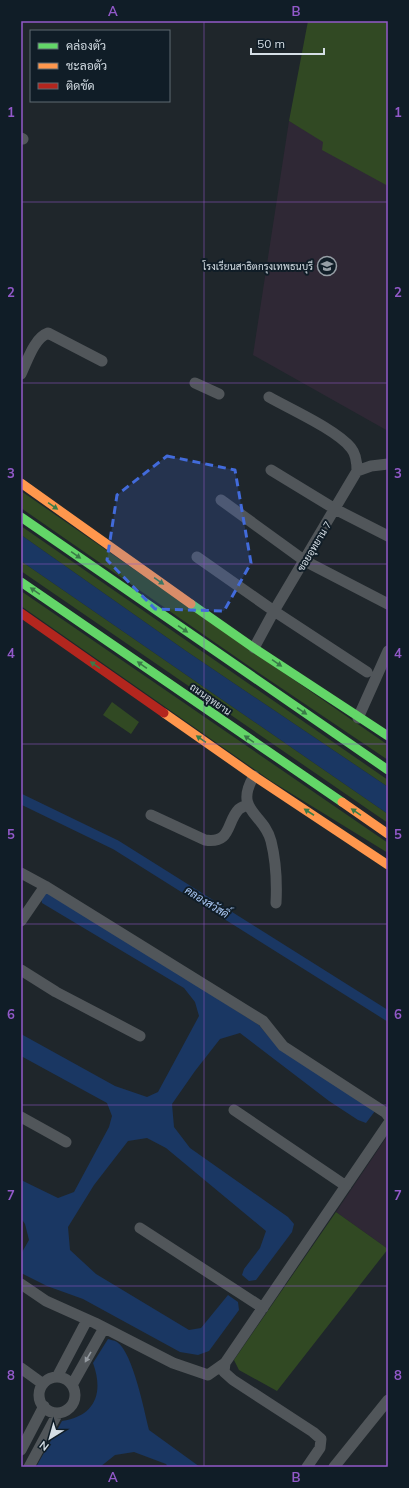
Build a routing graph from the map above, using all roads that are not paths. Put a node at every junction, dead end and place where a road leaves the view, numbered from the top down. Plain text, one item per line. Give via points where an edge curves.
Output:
1 (102, 361) dead end
2 (21, 374) edge
3 (195, 383) dead end
4 (218, 394) dead end
5 (269, 397) dead end
6 (388, 464) edge
7 (271, 470) dead end
8 (358, 471) junction
9 (21, 483) edge
10 (221, 500) dead end
11 (335, 510) junction
12 (21, 517) edge
13 (388, 536) edge
14 (197, 557) dead end
15 (305, 561) junction
16 (21, 582) edge
17 (388, 604) edge
18 (274, 611) junction
19 (21, 613) edge
20 (254, 648) junction
21 (388, 651) edge
22 (367, 672) dead end
23 (358, 718) junction
24 (388, 736) edge
25 (388, 770) edge
26 (254, 776) junction
27 (248, 804) junction
28 (151, 816) dead end
29 (388, 834) edge
30 (388, 865) edge
31 (21, 873) edge
32 (45, 886) junction
33 (276, 903) dead end
34 (21, 921) edge
35 (21, 970) edge
36 (140, 1036) dead end
37 (234, 1110) dead end
38 (388, 1116) edge
39 (21, 1117) edge
40 (388, 1124) edge
41 (66, 1142) dead end
42 (346, 1186) junction
43 (140, 1228) dead end
44 (21, 1284) edge
45 (263, 1308) junction
46 (87, 1320) junction
47 (104, 1328) junction
48 (225, 1363) junction
49 (21, 1368) edge
50 (57, 1377) junction
51 (43, 1384) junction
52 (72, 1385) junction
53 (388, 1400) edge
54 (44, 1406) junction
55 (58, 1413) junction
56 (21, 1450) edge
57 (29, 1467) edge
58 (307, 1467) edge
59 (334, 1467) edge

1 - 2 street via 48,333 38,341
3 - 4 street
5 - 8 street via 325,428 350,447
6 - 8 street via 370,466
7 - 11 street
8 - 11 street, ซอยอุทยาน 7
9 -> 20 street
10 - 15 street
11 - 13 street
11 - 15 street, ซอยอุทยาน 7
12 -> 25 street
14 - 18 street
15 - 17 street
15 - 18 street, ซอยอุทยาน 7
29 -> 16 street, ถนนอุทยาน
18 - 20 street, ซอยอุทยาน 7
18 - 22 street
26 -> 19 street
20 -> 23 street
21 - 23 street
23 - 24 street
26 - 27 street via 246,795
30 -> 26 street
27 - 28 street via 239,809 225,835 211,841
27 - 33 street via 268,832 271,842 277,882
31 - 32 street
32 - 34 street
32 - 38 street via 263,1021 283,1046
35 - 36 street via 56,992
37 - 42 street
39 - 41 street
40 - 42 street
42 - 45 street
43 - 45 street
44 - 46 street via 46,1301
45 - 48 street
46 - 47 street
46 - 50 street
47 - 48 street via 173,1363 208,1374
47 -> 52 street
48 - 58 street via 224,1372 232,1380 321,1439 320,1448
49 - 51 street
50 - 51 street
50 - 52 street via 66,1379
51 - 54 street via 40,1393
52 - 55 street via 75,1400 68,1409
53 - 59 street
54 - 55 street
54 - 56 street
55 - 57 street

